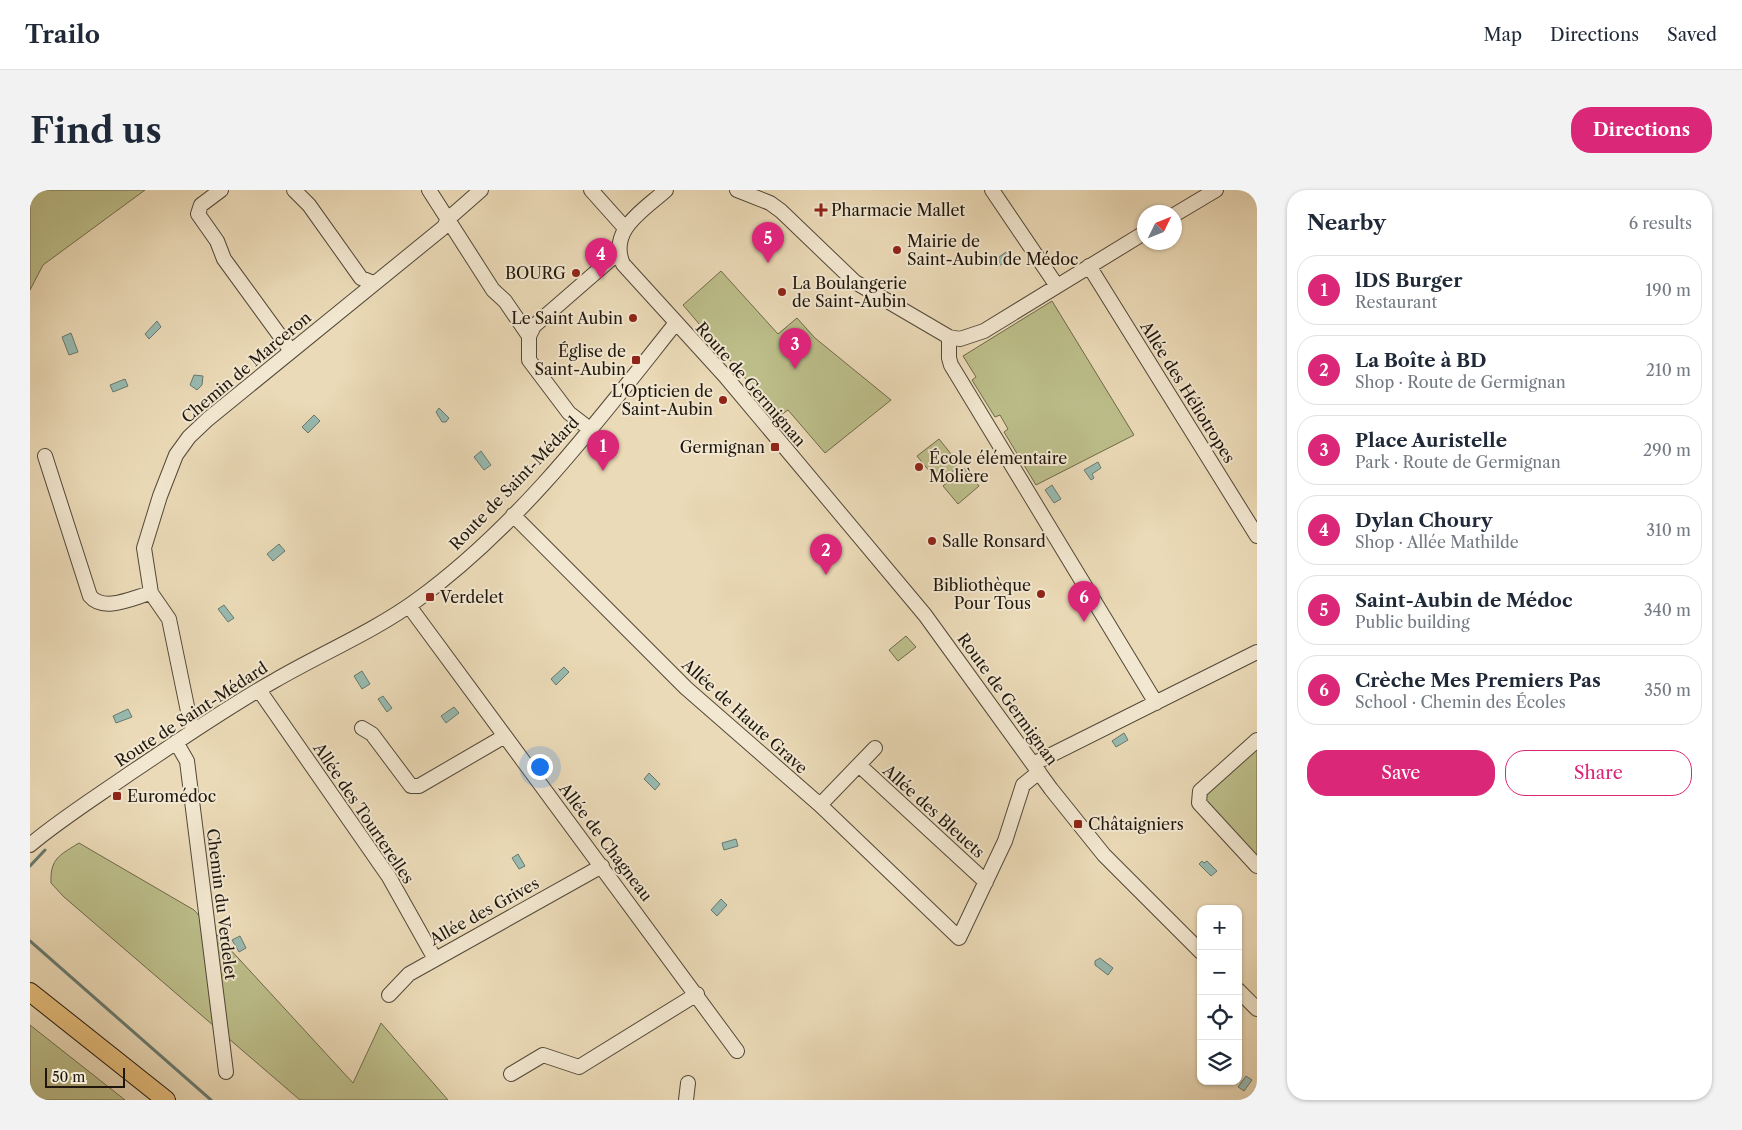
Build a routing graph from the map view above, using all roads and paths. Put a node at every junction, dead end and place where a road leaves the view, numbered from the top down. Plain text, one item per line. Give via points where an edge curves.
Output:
1 (221, 190) edge
2 (429, 190) edge
3 (481, 190) edge
4 (591, 190) edge
5 (666, 190) edge
6 (737, 190) edge
7 (992, 190) edge
8 (1216, 190) edge
9 (298, 191) edge
10 (1182, 210) edge
11 (448, 219) junction
12 (625, 228) junction
13 (1137, 237) edge
14 (618, 253) junction
15 (1089, 266) junction
16 (373, 283) junction
17 (1057, 286) junction
18 (675, 324) junction
19 (529, 336) junction
20 (949, 337) junction
21 (291, 351) junction
22 (591, 430) junction
23 (45, 456) dead end
24 (513, 515) junction
25 (1257, 536) edge
26 (151, 593) junction
27 (409, 606) junction
28 (1257, 652) edge
29 (259, 690) junction
30 (1156, 703) junction
31 (362, 728) dead end
32 (194, 730) junction
33 (505, 736) junction
34 (1257, 740) edge
35 (176, 742) junction
36 (875, 748) dead end
37 (859, 765) junction
38 (1036, 768) junction
39 (820, 806) junction
40 (30, 845) edge
41 (602, 866) junction
42 (1257, 866) edge
43 (986, 882) junction
44 (1199, 950) edge
45 (435, 959) junction
46 (30, 992) edge
47 (697, 994) junction
48 (1242, 994) edge
49 (389, 995) dead end
50 (30, 1000) edge
51 (1257, 1009) edge
52 (72, 1026) junction
53 (737, 1052) dead end
54 (226, 1072) dead end
55 (511, 1074) dead end
56 (688, 1083) dead end
57 (166, 1100) edge
58 (686, 1100) edge

1 - 21 street via 201,205 198,214 217,241 224,259
2 - 11 street
3 - 11 street, Chemin de Marceron
4 - 12 street
5 - 12 street
6 - 20 street via 781,211 855,282
7 - 17 street
8 - 10 street
9 - 16 street via 361,278
11 - 16 street, Chemin de Marceron via 444,227
11 - 19 street via 493,290 505,301
12 - 14 street via 618,240
13 - 15 street
14 - 18 street via 623,264
14 - 19 street via 534,326
15 - 17 street
15 - 25 street, Allée des Héliotropes
16 - 21 street, Chemin de Marceron
17 - 20 street via 976,335 960,340
18 - 22 street, Route de Saint-Médard
18 - 38 street, Route de Germignan via 725,376 925,614
19 - 22 street via 529,360 570,413
20 - 30 street via 951,365
21 - 26 street, Chemin de Marceron via 208,419 176,455 144,548
22 - 24 street, Route de Saint-Médard
23 - 26 street via 90,596 102,604
24 - 27 street, Route de Saint-Médard via 476,551
24 - 39 street, Allée de Haute Grave via 686,688
26 - 32 street, Chemin de Marceron via 169,619
27 - 29 street, Route de Saint-Médard via 368,632
27 - 33 street, Allée de Chagneau
28 - 30 street
29 - 32 street, Route de Saint-Médard
29 - 45 street, Allée des Tourterelles via 389,877
30 - 38 street
31 - 33 street via 372,734 412,786 419,786
32 - 35 street, Route de Saint-Médard
33 - 41 street, Allée de Chagneau
34 - 42 street via 1200,791 1199,803
35 - 40 street, Route de Saint-Médard via 54,825
35 - 54 street, Chemin du Verdelet via 187,761
36 - 37 street, Allée des Bleuets
37 - 39 street, Allée des Bleuets
37 - 43 street, Allée des Bleuets
38 - 43 street via 1022,785 1005,842
38 - 44 street, Route de Germignan via 1104,855
39 - 43 street, Allée de Haute Grave via 959,938
41 - 45 street, Allée des Grives
41 - 47 street, Allée de Chagneau
45 - 49 street, Allée des Grives via 410,974
46 - 52 main road
47 - 53 street, Allée de Chagneau
47 - 55 street via 578,1067 543,1055
48 - 51 street
50 - 52 main road
52 - 57 main road
56 - 58 street

